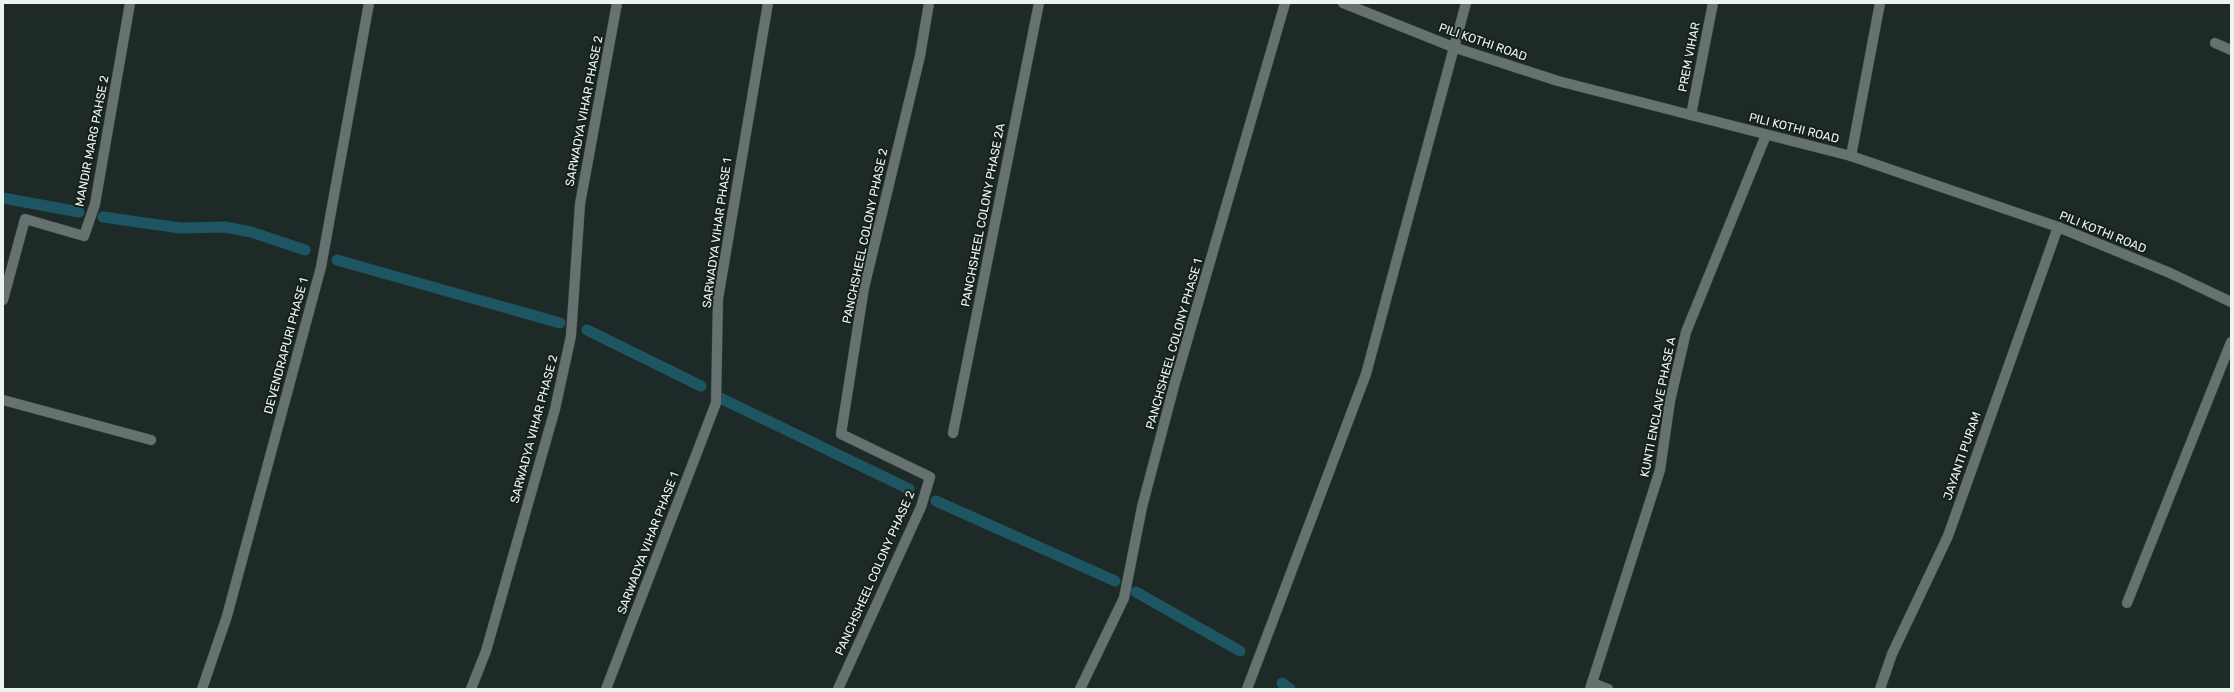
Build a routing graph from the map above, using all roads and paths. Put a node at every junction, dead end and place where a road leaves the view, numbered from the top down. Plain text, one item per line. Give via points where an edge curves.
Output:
1 (130, 3) edge
2 (369, 3) edge
3 (617, 3) edge
4 (768, 3) edge
5 (929, 3) edge
6 (1039, 3) edge
7 (1285, 3) edge
8 (1343, 3) edge
9 (1466, 3) edge
10 (1713, 3) edge
11 (1880, 3) edge
12 (2215, 43) dead end
13 (1453, 47) junction
14 (2231, 50) edge
15 (1691, 115) junction
16 (1766, 135) junction
17 (1851, 156) junction
18 (2058, 227) junction
19 (3, 300) edge
20 (2231, 302) edge
21 (2231, 342) edge
22 (3, 400) edge
23 (952, 433) dead end
24 (151, 440) dead end
25 (2127, 603) dead end
26 (1591, 686) edge
27 (202, 689) edge
28 (471, 689) edge
29 (606, 689) edge
30 (838, 689) edge
31 (1080, 689) edge
32 (1247, 689) edge
33 (1608, 689) edge
34 (1880, 689) edge

1 - 19 street, MANDIR MARG PAHSE 2 via 95,204 84,236 26,219
2 - 27 street, DEVENDRAPURI PHASE 1 via 321,267 227,616
3 - 28 street, SARWADYA VIHAR PHASE 2 via 580,204 571,336 555,409 486,651
4 - 29 street, SARWADYA VIHAR PHASE 1 via 718,299 716,403
5 - 30 street, PANCHSHEEL COLONY PHASE 2 via 920,56 864,288 840,434 930,477 921,507
6 - 23 street, PANCHSHEEL COLONY PHASE 2A
7 - 31 street, PANCHSHEEL COLONY PHASE 1 via 1174,386 1142,507 1124,598
8 - 13 street, PILI KOTHI ROAD
9 - 13 street
10 - 15 street, PREM VIHAR
11 - 17 street
12 - 14 street
13 - 15 street, PILI KOTHI ROAD via 1558,81
13 - 32 street via 1366,374
15 - 16 street, PILI KOTHI ROAD
16 - 17 street, PILI KOTHI ROAD
16 - 26 street, KUNTI ENCLAVE PHASE A via 1686,332 1670,401 1660,470
17 - 18 street, PILI KOTHI ROAD
18 - 20 street, PILI KOTHI ROAD via 2170,273
18 - 34 street, JAYANTI PURAM via 1948,536 1892,654
21 - 25 street
22 - 24 street
26 - 33 street

